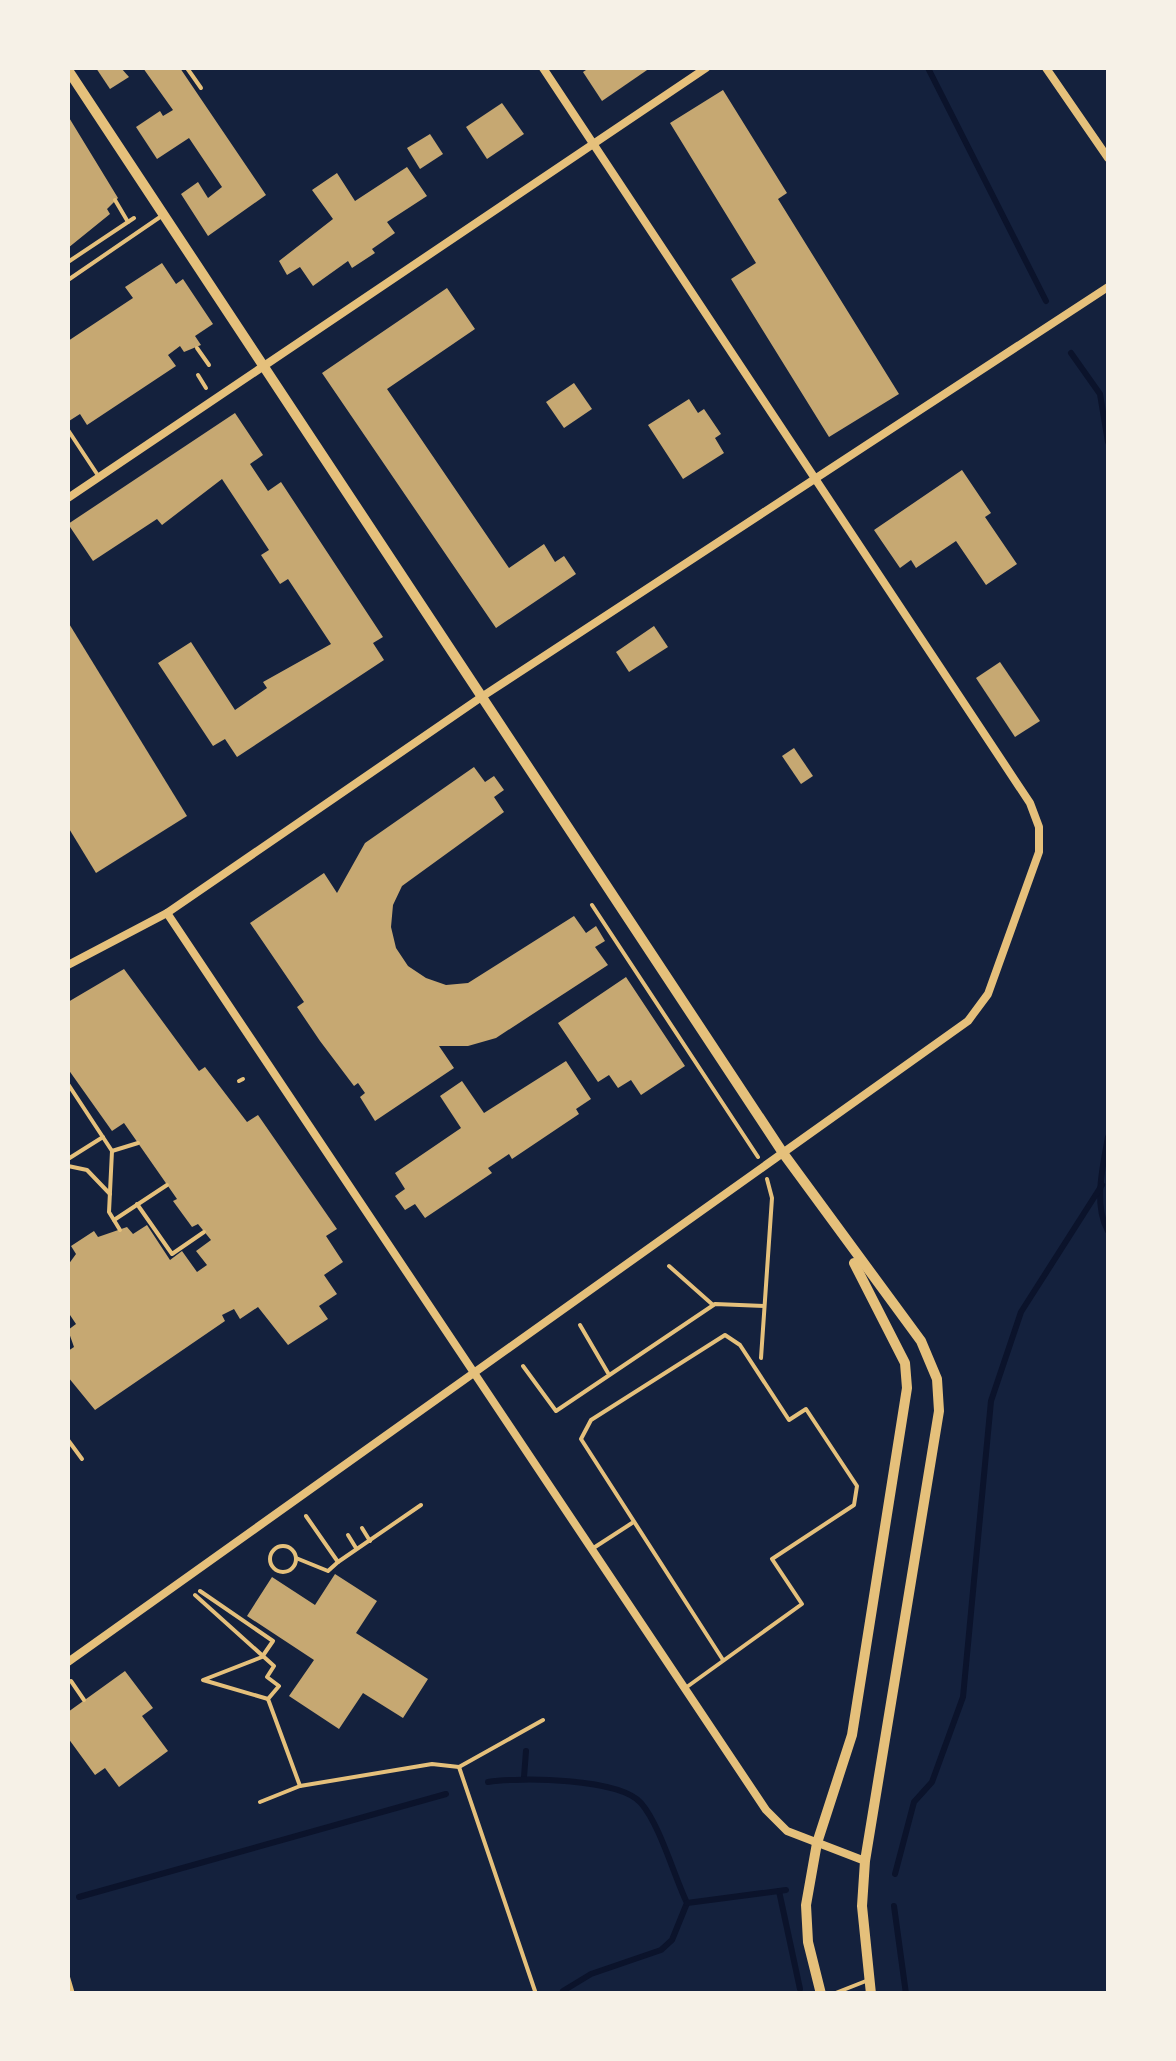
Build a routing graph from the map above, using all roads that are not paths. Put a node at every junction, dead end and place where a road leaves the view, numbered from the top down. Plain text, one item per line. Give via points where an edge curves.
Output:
1 (543, 68) edge
2 (706, 68) edge
3 (1046, 68) edge
4 (68, 70) edge
5 (594, 143) junction
6 (1108, 158) edge
7 (164, 214) junction
8 (68, 280) edge
9 (1108, 287) edge
10 (264, 366) junction
11 (68, 430) edge
12 (99, 477) junction
13 (816, 480) junction
14 (68, 498) edge
15 (480, 698) junction
16 (167, 913) junction
17 (68, 964) edge
18 (782, 1154) junction
19 (842, 1240) junction
20 (472, 1375) junction
21 (632, 1522) junction
22 (590, 1550) junction
23 (722, 1660) junction
24 (68, 1662) edge
25 (684, 1689) junction
26 (816, 1843) junction
27 (865, 1861) junction
28 (869, 1980) junction
29 (821, 1994) edge
30 (834, 1994) edge
31 (871, 1994) edge

1 - 5 street
2 - 5 street
3 - 6 street
4 - 7 street
5 - 10 street
5 - 13 street
7 - 8 lane
7 - 10 street
9 - 13 street
10 - 12 street
10 - 15 street
11 - 12 lane
12 - 14 street
13 - 15 street
13 - 18 street via 1030,803 1039,852 988,994 968,1022
15 - 16 street
15 - 18 street
16 - 17 street
16 - 20 street
18 - 19 street
18 - 20 street
19 - 26 street via 904,1363 908,1388 852,1735
19 - 27 street via 921,1341 937,1379 939,1411
20 - 22 street
20 - 24 street
21 - 22 lane
21 - 23 lane
21 - 23 lane via 584,1447 586,1426 718,1337 734,1338 789,1420 806,1409 857,1486 854,1505 772,1559 802,1604
22 - 25 street
23 - 25 lane
25 - 26 street via 766,1810 787,1831
26 - 27 street
26 - 29 street via 806,1905
27 - 28 street
28 - 30 lane
28 - 31 street

